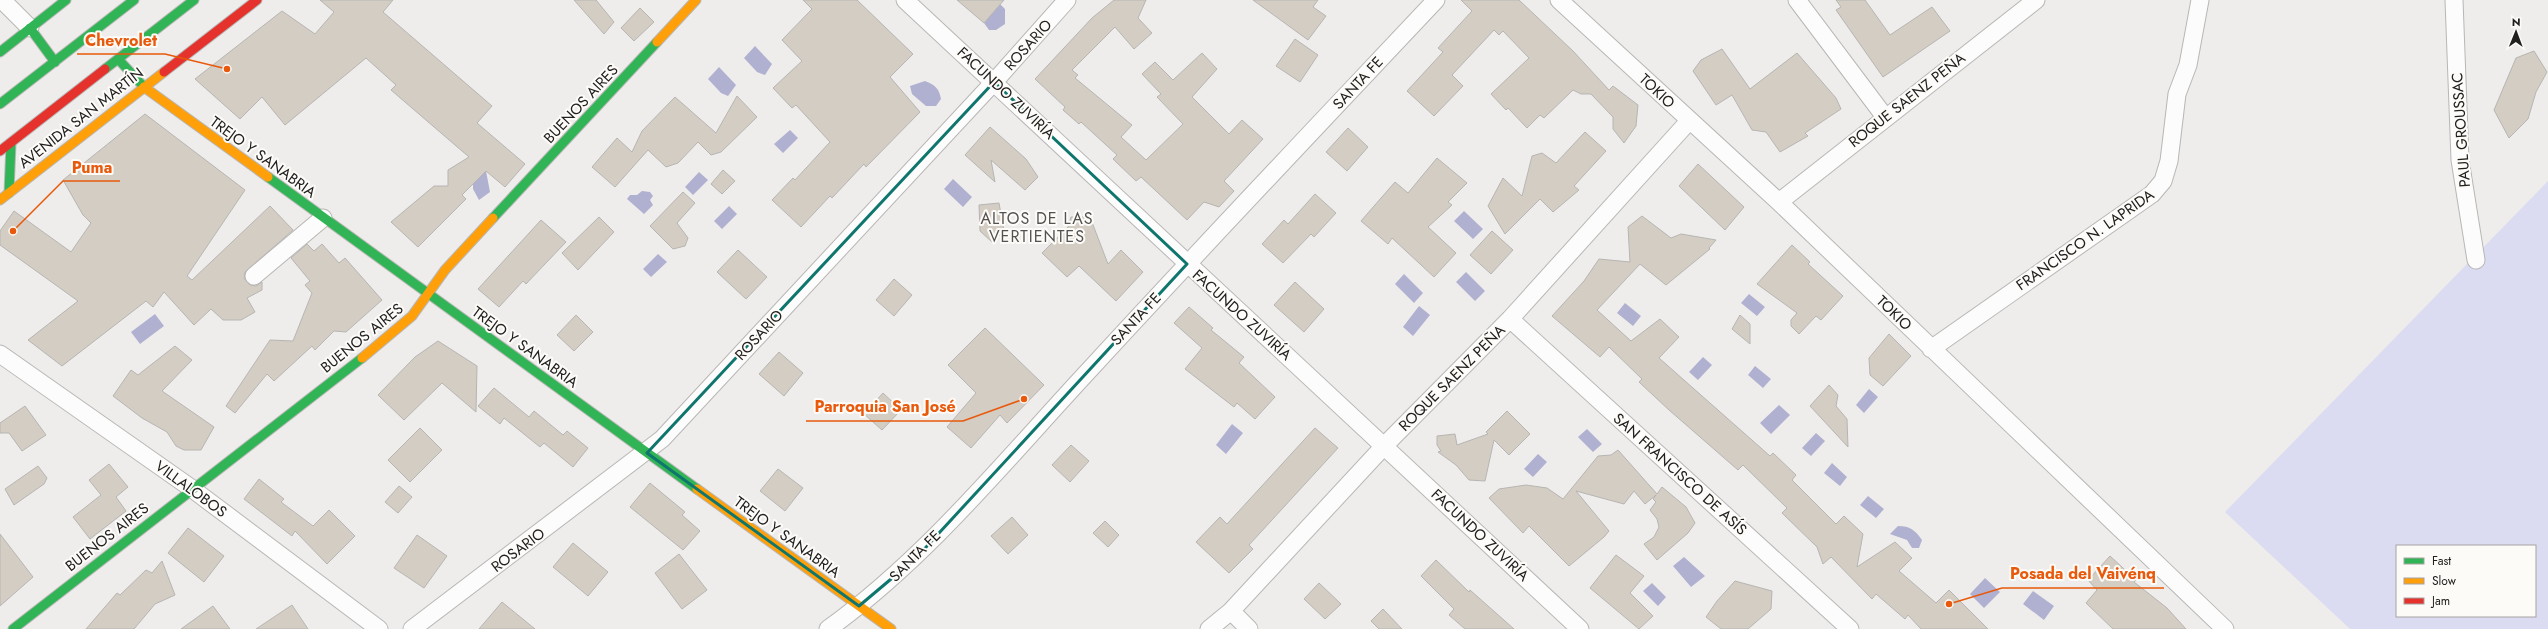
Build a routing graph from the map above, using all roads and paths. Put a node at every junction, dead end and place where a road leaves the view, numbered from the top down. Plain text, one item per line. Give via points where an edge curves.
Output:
1 (2, 0) edge
2 (66, 0) edge
3 (134, 0) edge
4 (194, 0) edge
5 (257, 0) edge
6 (696, 0) edge
7 (905, 0) edge
8 (1067, 0) edge
9 (1436, 0) edge
10 (1559, 0) edge
11 (1797, 0) edge
12 (2036, 0) edge
13 (2200, 0) edge
14 (2454, 0) edge
15 (30, 28) junction
16 (0, 52) edge
17 (118, 59) junction
18 (55, 62) junction
19 (994, 82) junction
20 (144, 87) junction
21 (0, 104) edge
22 (1885, 117) junction
23 (1689, 121) junction
24 (11, 143) junction
25 (0, 152) edge
26 (9, 193) junction
27 (0, 200) edge
28 (1779, 202) junction
29 (323, 218) junction
30 (2476, 260) dead end
31 (1186, 264) junction
32 (254, 276) dead end
33 (429, 295) junction
34 (1510, 319) junction
35 (1931, 349) junction
36 (0, 354) edge
37 (1385, 445) junction
38 (647, 453) junction
39 (192, 488) junction
40 (860, 606) junction
41 (1231, 610) junction
42 (13, 629) edge
43 (378, 629) edge
44 (412, 629) edge
45 (828, 629) edge
46 (891, 629) edge
47 (1209, 629) edge
48 (1249, 629) edge
49 (1580, 629) edge
50 (1850, 629) edge
51 (2225, 629) edge

1 - 15 street
2 - 15 street
3 - 18 street
4 - 17 street
5 - 20 street, AVENIDA SAN MARTÍN
6 - 33 street, BUENOS AIRES via 445,270
7 - 19 street, FACUNDO ZUVIRÍA
8 - 19 street, ROSARIO
9 - 31 street, SANTA FE
10 - 23 street, TOKIO
11 - 22 street
12 - 22 street, ROQUE SAENZ PEÑA
13 - 35 street, FRANCISCO N. LAPRIDA via 2188,65 2177,94 2169,161 2163,181 2152,194
14 - 30 street, PAUL GROUSSAC via 2460,160
15 - 16 street
15 - 18 street
17 - 20 street, TREJO Y SANABRIA
17 - 24 street
18 - 21 street
19 - 31 street, FACUNDO ZUVIRÍA
19 - 38 street, ROSARIO
20 - 26 street, AVENIDA SAN MARTÍN
20 - 29 street, TREJO Y SANABRIA
22 - 28 street, ROQUE SAENZ PEÑA
23 - 28 street, TOKIO
23 - 34 street, ROQUE SAENZ PEÑA
24 - 25 street
24 - 26 street
26 - 27 street, AVENIDA SAN MARTÍN
28 - 35 street, TOKIO
29 - 32 street
29 - 33 street, TREJO Y SANABRIA
31 - 37 street, FACUNDO ZUVIRÍA
31 - 40 street, SANTA FE via 916,558
33 - 38 street, TREJO Y SANABRIA
33 - 39 street, BUENOS AIRES via 395,332
34 - 37 street, ROQUE SAENZ PEÑA
34 - 50 street, SAN FRANCISCO DE ASÍS
35 - 51 street, TOKIO
36 - 39 street, VILLALOBOS
37 - 41 street, ROQUE SAENZ PEÑA
37 - 49 street, FACUNDO ZUVIRÍA
38 - 40 street, TREJO Y SANABRIA
38 - 44 street, ROSARIO
39 - 42 street, BUENOS AIRES
39 - 43 street, VILLALOBOS
40 - 45 street, SANTA FE
40 - 46 street, TREJO Y SANABRIA
41 - 47 street, ROQUE SAENZ PEÑA
41 - 48 street

